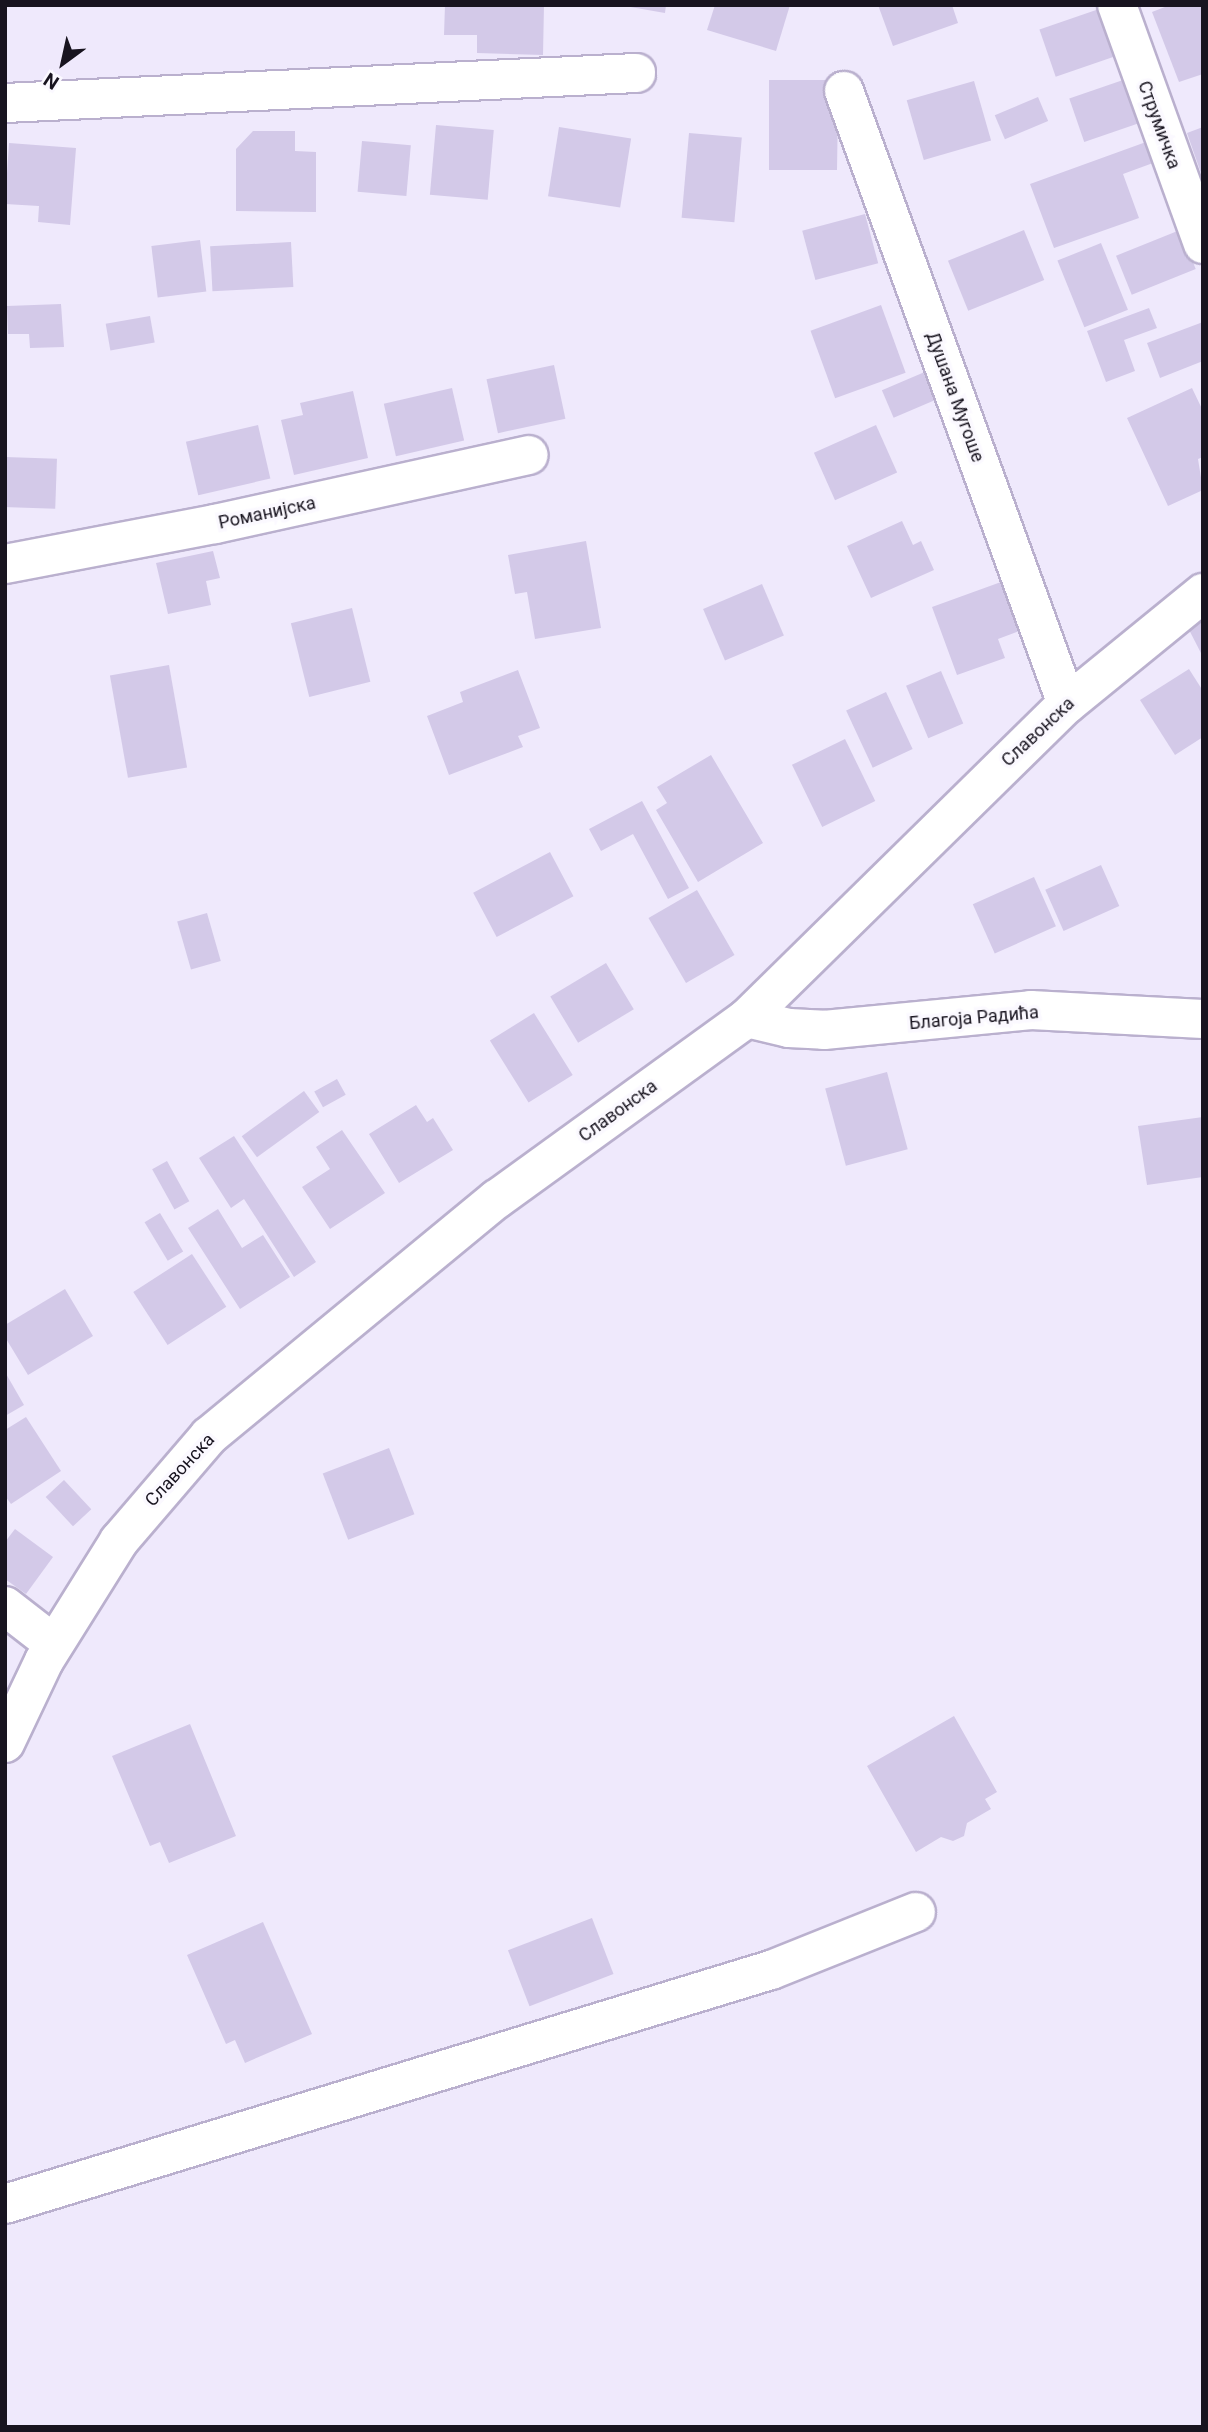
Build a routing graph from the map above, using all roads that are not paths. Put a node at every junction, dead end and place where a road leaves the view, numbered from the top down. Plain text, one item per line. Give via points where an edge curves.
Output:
1 (1117, 5) edge
2 (636, 73) dead end
3 (844, 91) dead end
4 (5, 103) edge
5 (1203, 244) edge
6 (528, 455) dead end
7 (5, 564) edge
8 (1203, 593) edge
9 (1067, 704) junction
10 (747, 1018) junction
11 (1203, 1019) edge
12 (5, 1606) edge
13 (54, 1644) junction
14 (5, 1743) edge
15 (916, 1912) dead end
16 (5, 2204) edge

1 - 5 street, Струмичка
2 - 4 street
3 - 9 street, Душана Мугоше
6 - 7 street, Романијска via 215,524
8 - 9 street, Славонска
9 - 10 street, Славонска
10 - 11 street, Благоја Радића via 824,1030 1031,1010
10 - 13 street, Славонска via 497,1199 209,1436 119,1541
12 - 13 street
13 - 14 street, Славонска
15 - 16 street via 771,1970

